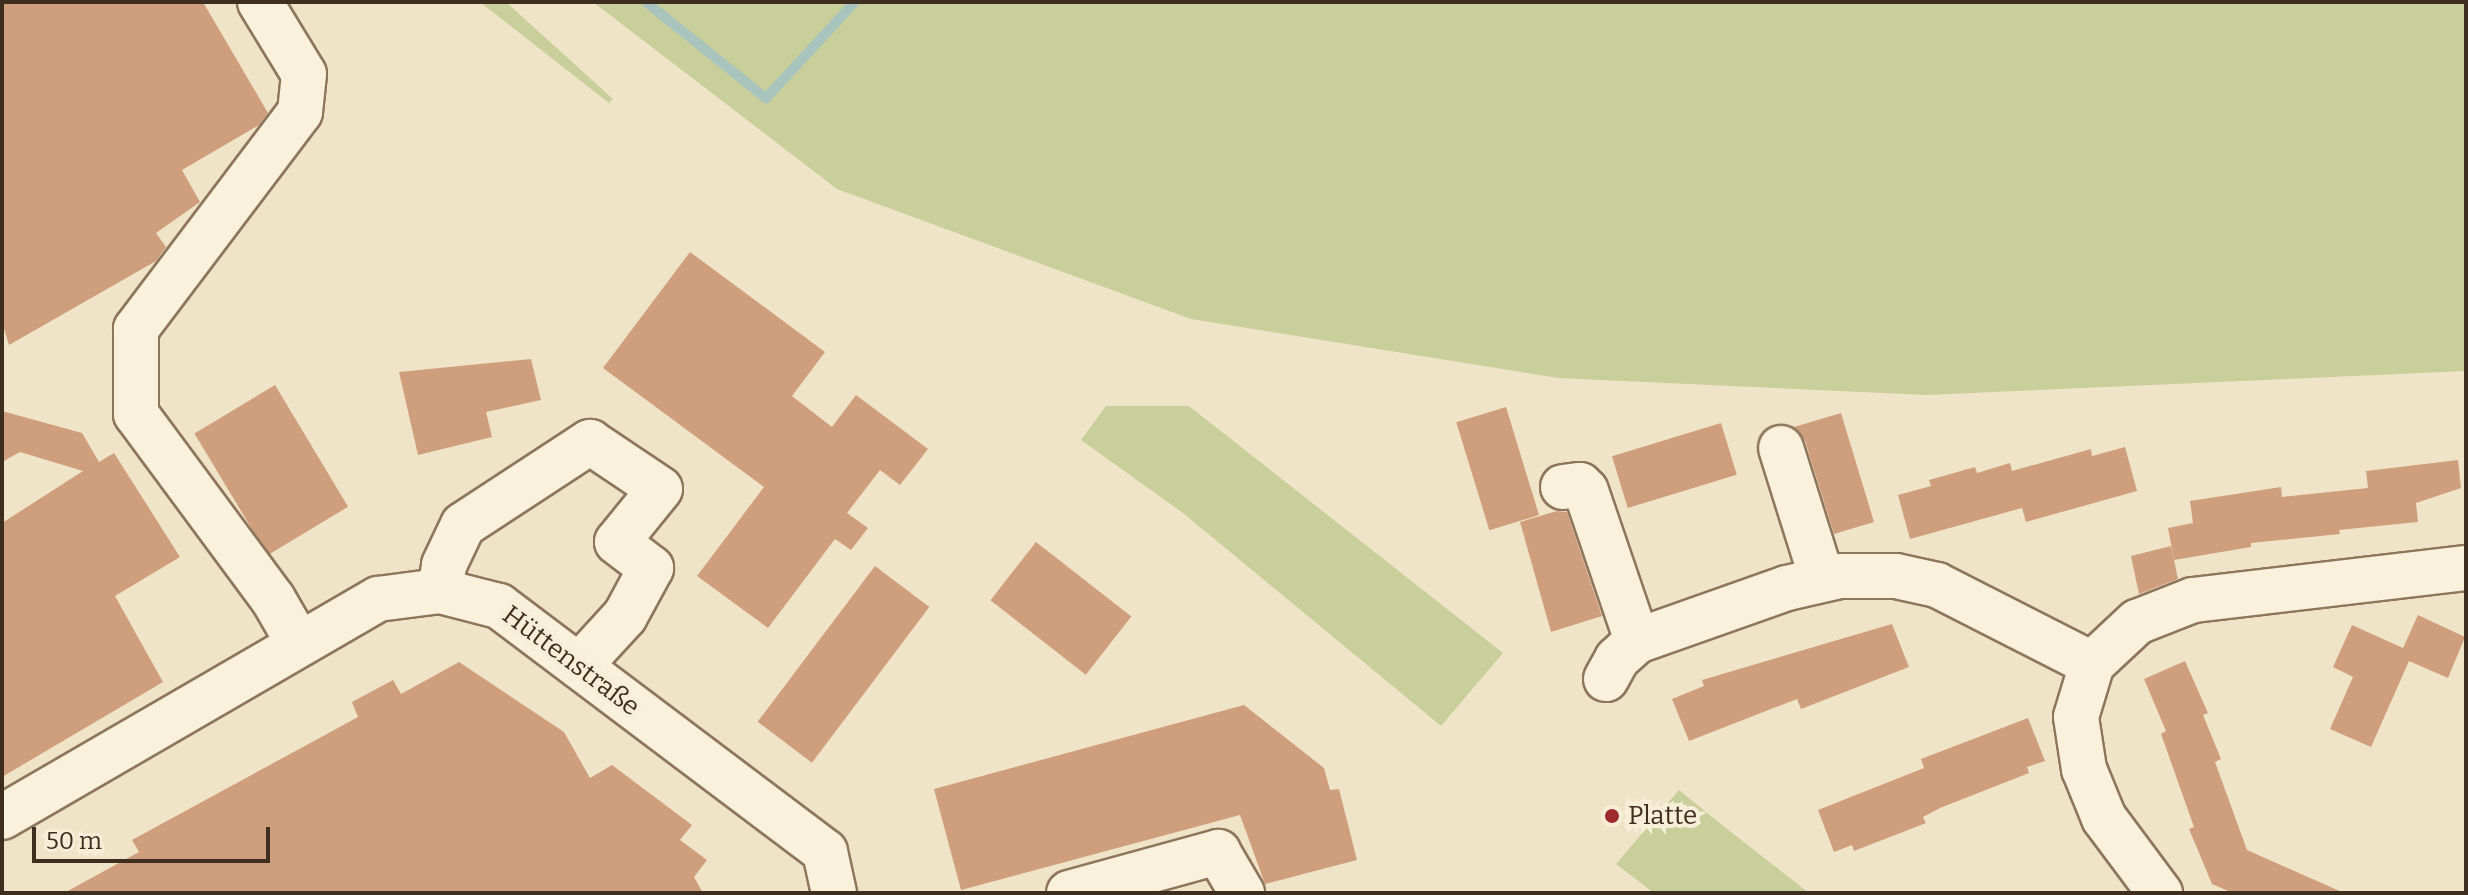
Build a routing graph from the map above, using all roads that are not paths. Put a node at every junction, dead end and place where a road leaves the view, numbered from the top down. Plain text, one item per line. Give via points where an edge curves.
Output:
1 (260, 2) edge
2 (1781, 448) dead end
3 (1563, 487) dead end
4 (2466, 568) edge
5 (1822, 579) junction
6 (440, 591) junction
7 (1637, 641) junction
8 (299, 644) junction
9 (2092, 664) junction
10 (579, 666) junction
11 (1606, 679) dead end
12 (2, 817) edge
13 (834, 893) edge
14 (1069, 893) edge
15 (1242, 893) edge
16 (2160, 893) edge

1 - 8 street via 304,74 300,112 136,329 136,414 273,599
2 - 5 street
3 - 7 street via 1580,485 1586,491
4 - 9 street via 2193,600 2137,622
5 - 7 street
5 - 9 street via 1870,574 1937,585
6 - 8 street, Hüttenstraße via 378,599
6 - 10 street, Hüttenstraße via 499,606
6 - 10 street via 444,565 463,525 590,442 660,489 617,542 651,568 625,616
7 - 11 street
8 - 12 street, Hüttenstraße
9 - 16 street via 2076,717 2084,769 2104,818
10 - 13 street, Hüttenstraße via 825,852
14 - 15 street via 1218,852

